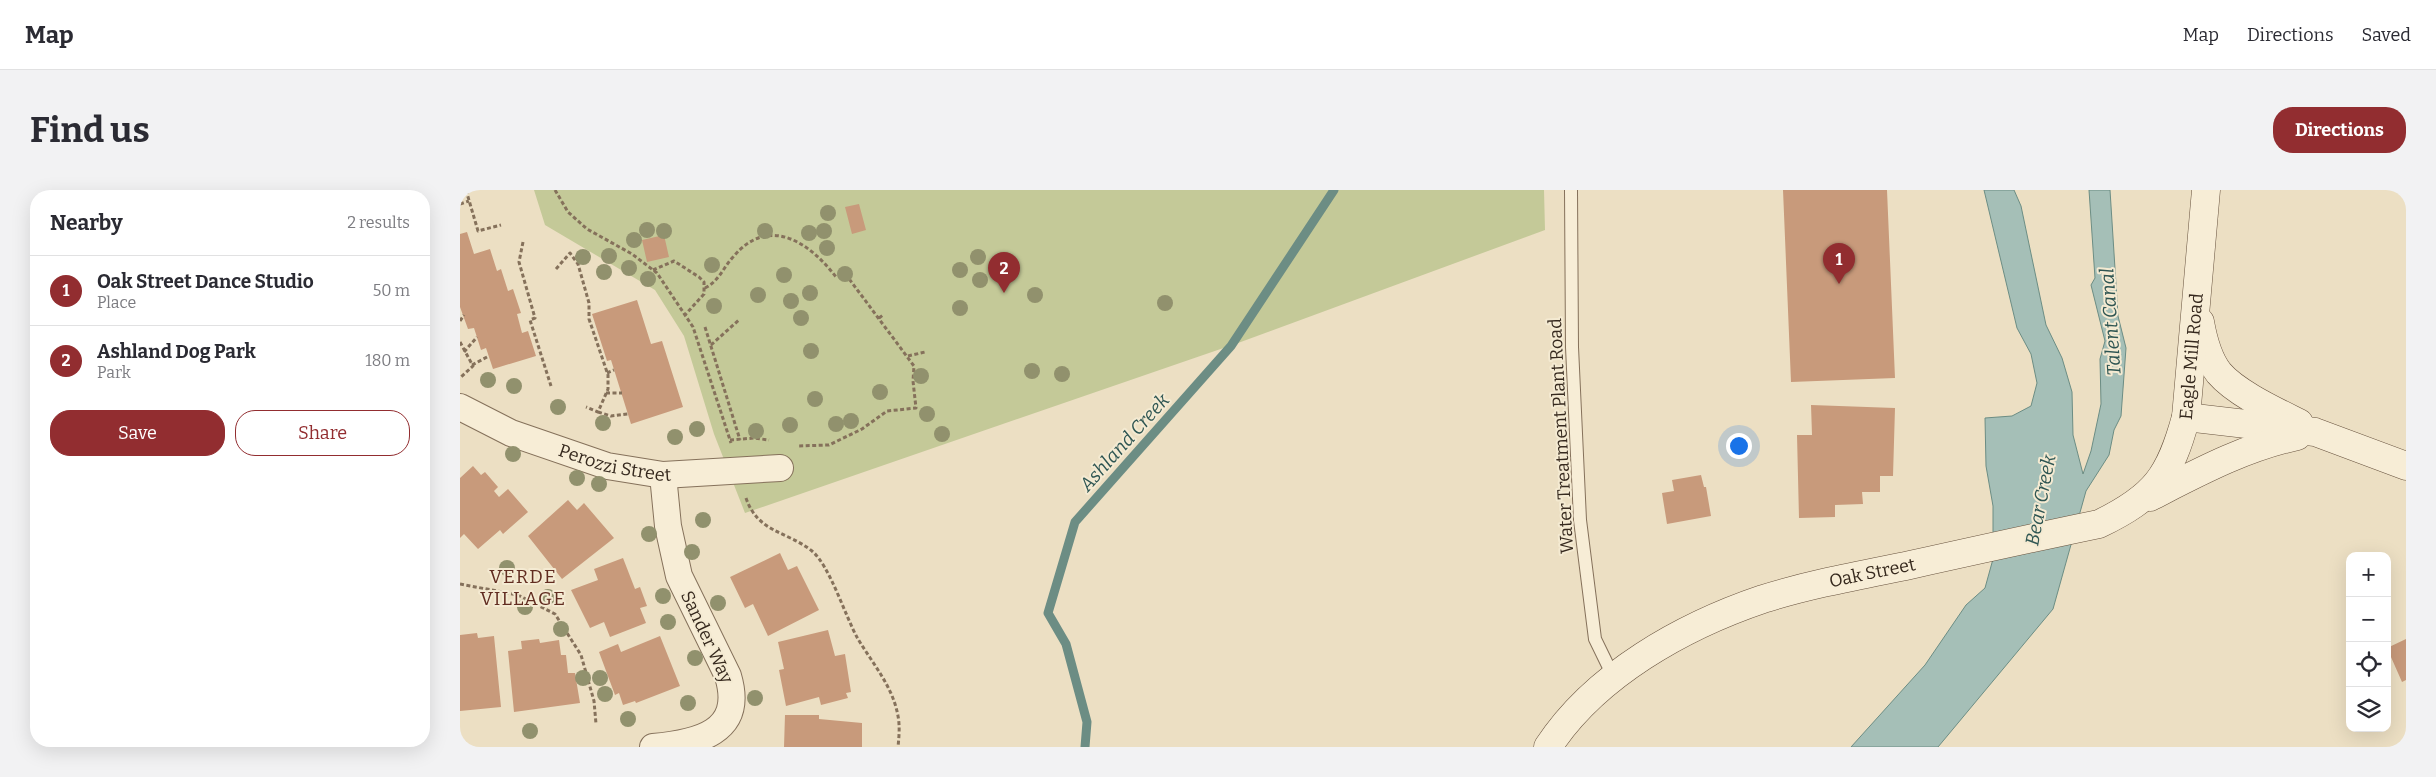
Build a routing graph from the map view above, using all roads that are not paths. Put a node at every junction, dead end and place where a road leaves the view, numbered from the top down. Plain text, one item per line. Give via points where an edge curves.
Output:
1 (1571, 190) edge
2 (2206, 190) edge
3 (2196, 306) junction
4 (460, 407) edge
5 (2186, 417) junction
6 (2316, 432) junction
7 (785, 457) road end
8 (2406, 466) edge
9 (663, 474) junction
10 (2136, 504) junction
11 (1613, 676) junction
12 (653, 747) edge
13 (1548, 747) edge

1 - 11 lane, Water Treatment Plant Road via 1572,347 1580,520 1595,639
2 - 3 street, Eagle Mill Road
3 - 5 street, Eagle Mill Road
3 - 6 street via 2205,345 2220,373 2254,400
4 - 9 street, Perozzi Street via 511,432 606,466
5 - 6 street, Eagle Mill Road
5 - 10 street, Oak Street via 2168,469 2156,487
6 - 8 street, Eagle Mill Road
6 - 10 street via 2263,443
7 - 9 street, Perozzi Street
9 - 12 street, Sander Way via 668,526 679,576 728,676 731,700 724,721 709,736 677,745
10 - 11 street, Oak Street via 2099,524 1763,599 1720,615 1677,637
11 - 13 street, Oak Street via 1572,716

